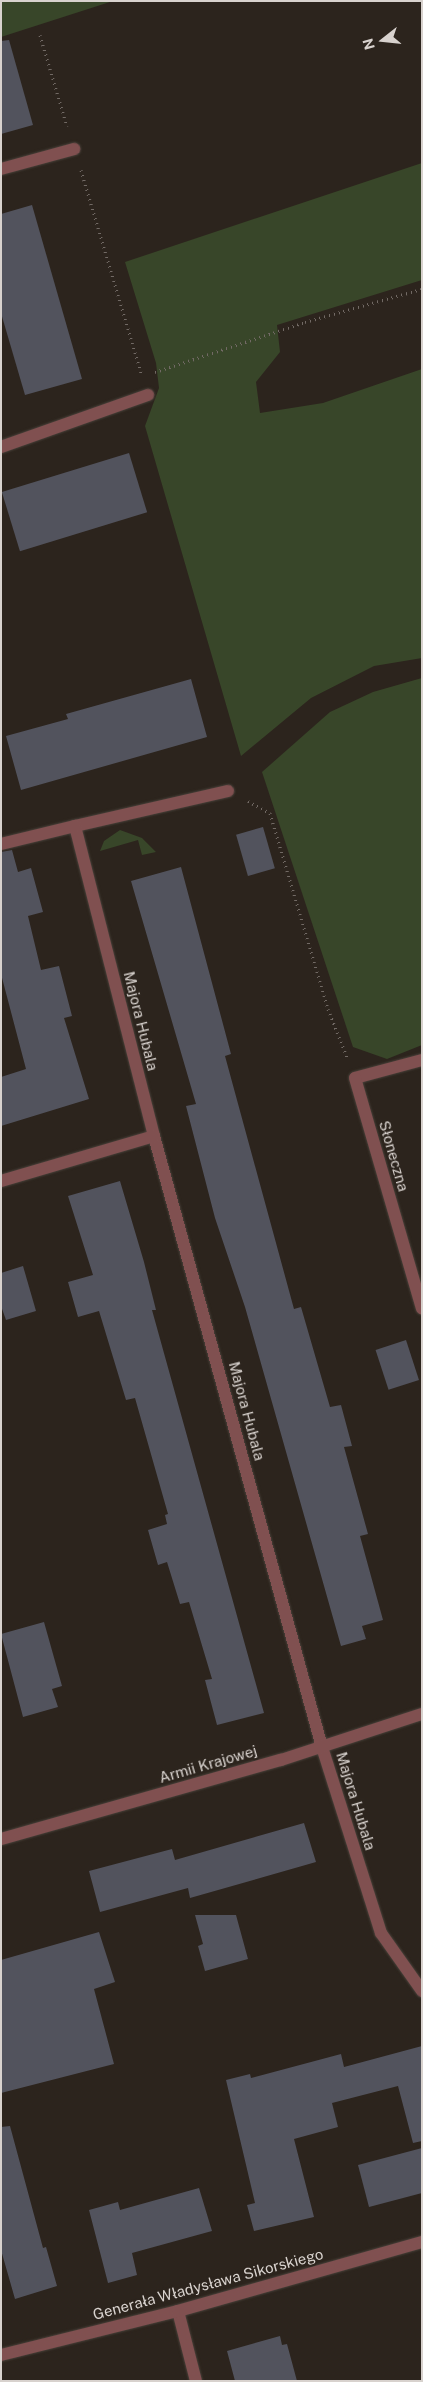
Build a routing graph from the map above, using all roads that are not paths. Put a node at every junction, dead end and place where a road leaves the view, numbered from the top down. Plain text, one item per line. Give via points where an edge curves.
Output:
1 (74, 149) road end
2 (1, 169) edge
3 (148, 395) dead end
4 (1, 447) edge
5 (228, 791) road end
6 (75, 826) junction
7 (1, 844) edge
8 (422, 1060) edge
9 (154, 1136) junction
10 (1, 1181) edge
11 (422, 1308) edge
12 (422, 1714) edge
13 (322, 1747) junction
14 (1, 1839) edge
15 (422, 1991) edge
16 (422, 2242) edge
17 (178, 2311) junction
18 (1, 2355) edge
19 (196, 2381) edge

1 - 2 street
3 - 4 street
5 - 6 street
6 - 7 street
6 - 9 street, Majora Hubala
8 - 11 street, Słoneczna via 355,1078
9 - 10 street
9 - 13 street, Majora Hubala
12 - 13 street, Armii Krajowej
13 - 14 street, Armii Krajowej
13 - 15 street, Majora Hubala via 381,1933
16 - 17 street, Generała Władysława Sikorskiego
17 - 18 street, Generała Władysława Sikorskiego
17 - 19 street

